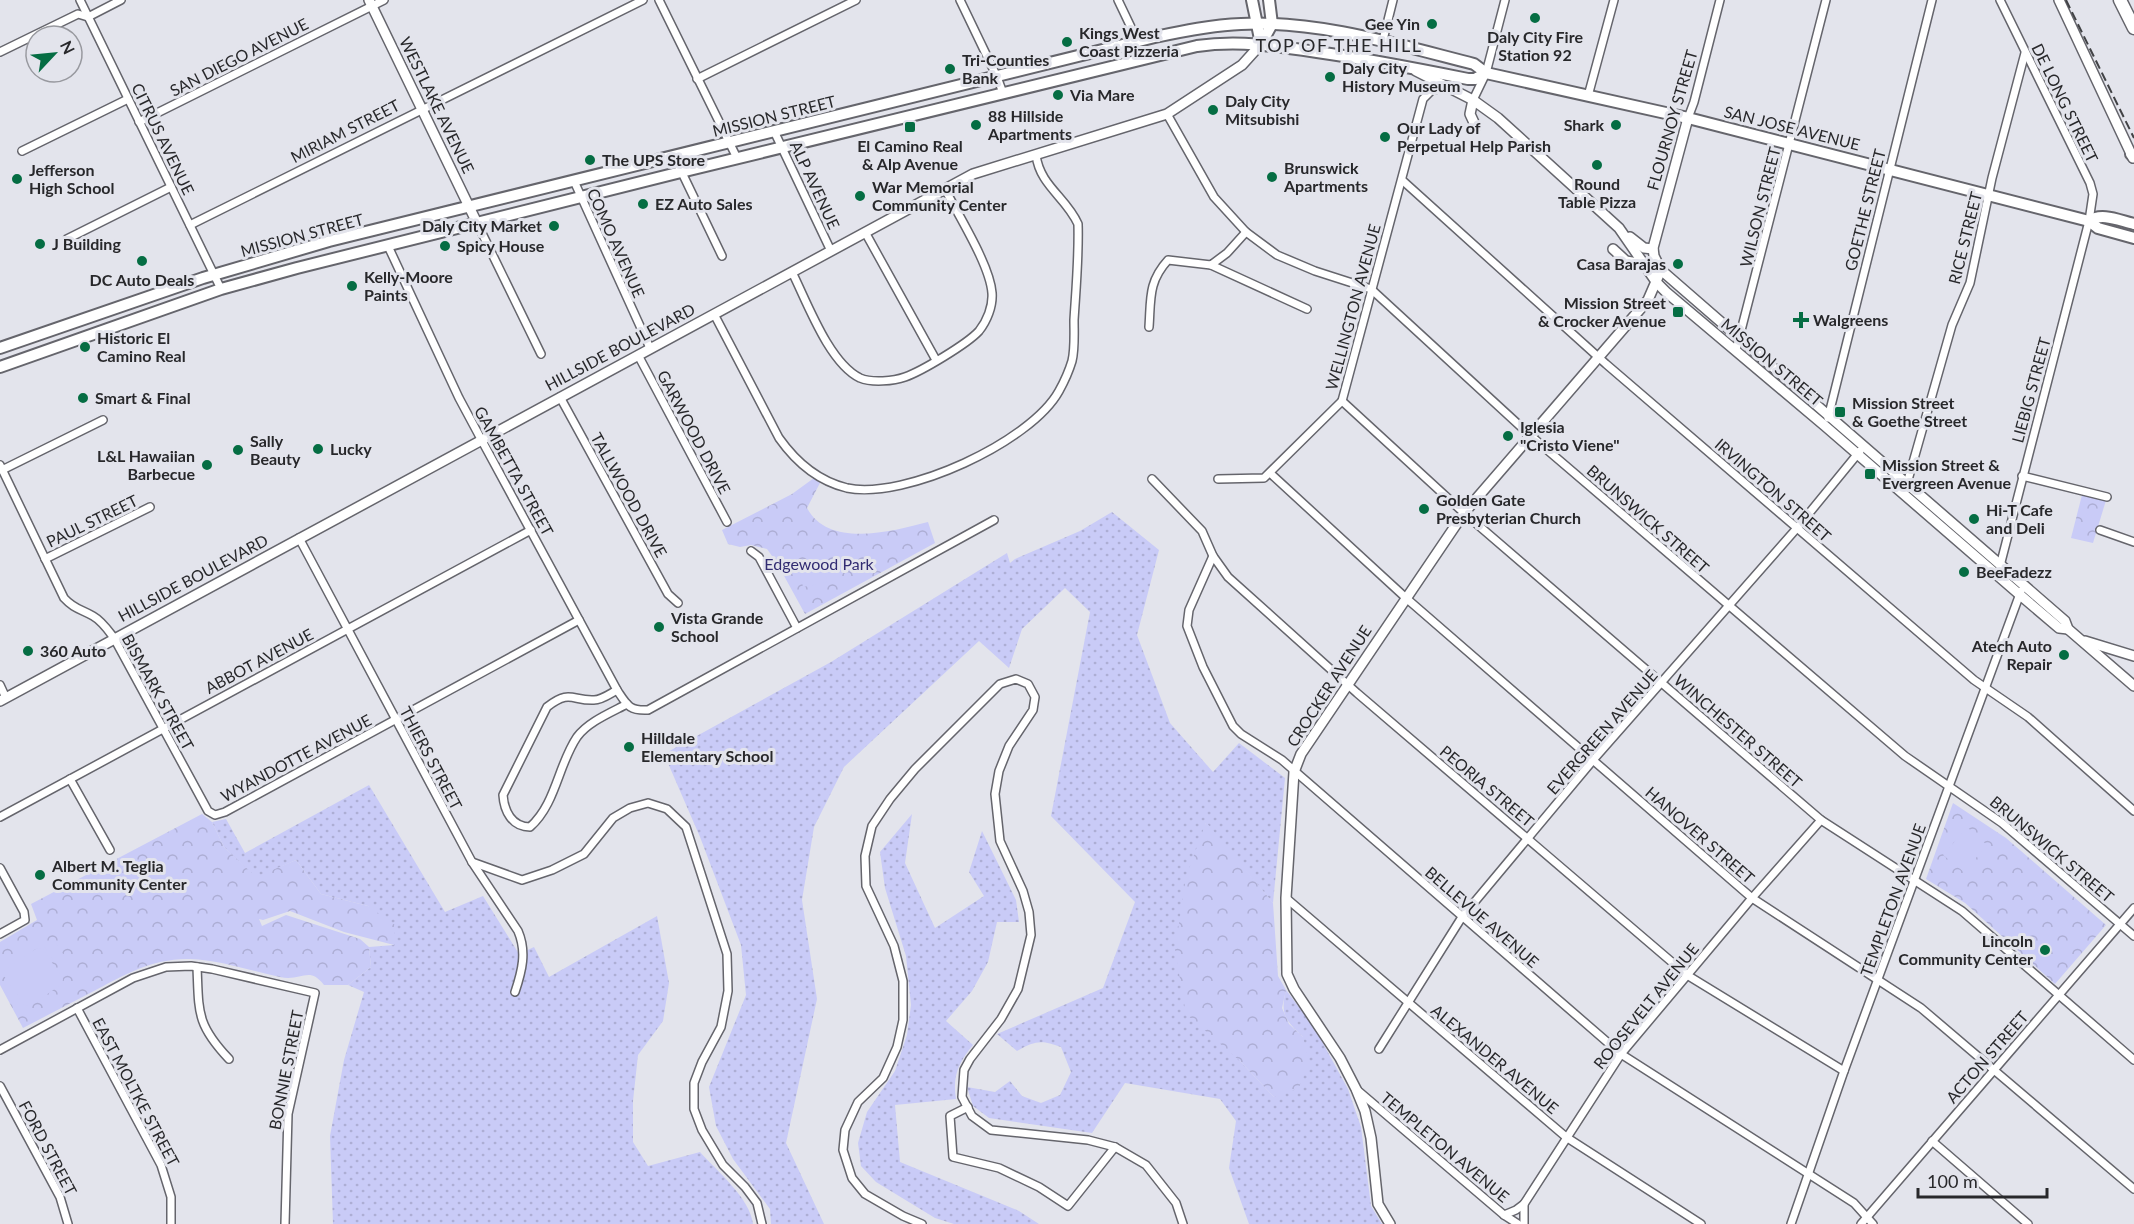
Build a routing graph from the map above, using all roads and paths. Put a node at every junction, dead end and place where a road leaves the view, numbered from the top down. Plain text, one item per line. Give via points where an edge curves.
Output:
1 (80, 0) edge
2 (121, 0) edge
3 (384, 0) edge
4 (643, 0) edge
5 (659, 0) edge
6 (856, 0) edge
7 (960, 0) edge
8 (1118, 0) edge
9 (1252, 0) edge
10 (1269, 0) edge
11 (1393, 0) edge
12 (1505, 0) edge
13 (1614, 0) edge
14 (1720, 0) edge
15 (1826, 0) edge
16 (1932, 0) edge
17 (2000, 0) edge
18 (2059, 0) edge
19 (2120, 0) edge
20 (370, 3) edge
21 (88, 17) junction
22 (1256, 23) junction
23 (1272, 24) junction
24 (2134, 28) edge
25 (1383, 40) junction
26 (1138, 42) junction
27 (1261, 44) junction
28 (0, 52) edge
29 (2025, 53) junction
30 (1379, 62) junction
31 (1413, 69) junction
32 (1486, 73) junction
33 (997, 77) junction
34 (697, 79) junction
35 (1449, 87) junction
36 (1003, 93) junction
37 (1588, 96) junction
38 (128, 99) junction
39 (1473, 100) junction
40 (422, 108) junction
41 (1167, 114) junction
42 (1688, 118) junction
43 (139, 122) junction
44 (1476, 127) dead end
45 (774, 131) junction
46 (729, 142) junction
47 (1790, 143) junction
48 (782, 148) junction
49 (22, 151) dead end
50 (1036, 155) junction
51 (674, 156) junction
52 (2133, 157) edge
53 (737, 158) junction
54 (1890, 169) junction
55 (681, 172) junction
56 (574, 180) junction
57 (1402, 180) junction
58 (171, 187) junction
59 (945, 189) junction
60 (1990, 195) junction
61 (580, 197) junction
62 (470, 207) junction
63 (2089, 220) junction
64 (477, 223) junction
65 (2134, 224) edge
66 (190, 225) junction
67 (1619, 228) junction
68 (865, 232) junction
69 (1246, 232) junction
70 (2134, 238) edge
71 (67, 239) dead end
72 (388, 246) junction
73 (1613, 249) dead end
74 (1653, 249) junction
75 (831, 251) junction
76 (722, 256) dead end
77 (1644, 264) junction
78 (1211, 266) junction
79 (1661, 270) junction
80 (792, 272) junction
81 (215, 275) junction
82 (1657, 283) junction
83 (221, 289) junction
84 (1371, 289) junction
85 (1306, 309) dead end
86 (714, 314) junction
87 (1149, 327) dead end
88 (1739, 339) junction
89 (0, 348) edge
90 (650, 348) junction
91 (1736, 350) junction
92 (541, 354) dead end
93 (638, 355) junction
94 (1598, 357) junction
95 (936, 360) junction
96 (0, 367) edge
97 (560, 397) junction
98 (1342, 401) junction
99 (103, 420) dead end
100 (1826, 421) junction
101 (1531, 436) junction
102 (481, 440) junction
103 (1864, 447) junction
104 (1857, 455) junction
105 (1, 468) edge
106 (1270, 473) junction
107 (2022, 476) junction
108 (1218, 478) dead end
109 (1152, 479) dead end
110 (1906, 484) junction
111 (1903, 495) junction
112 (2107, 498) dead end
113 (150, 507) dead end
114 (1464, 513) junction
115 (994, 520) dead end
116 (727, 522) dead end
117 (1797, 528) junction
118 (531, 530) junction
119 (2100, 530) dead end
120 (299, 538) junction
121 (2134, 542) edge
122 (751, 550) dead end
123 (1214, 556) junction
124 (45, 559) junction
125 (2000, 566) junction
126 (2021, 590) junction
127 (1406, 598) junction
128 (678, 603) dead end
129 (1729, 606) junction
130 (579, 620) junction
131 (796, 628) junction
132 (348, 629) junction
133 (114, 638) junction
134 (2081, 640) junction
135 (2134, 656) edge
136 (2113, 668) junction
137 (1662, 683) junction
138 (0, 685) edge
139 (1348, 685) junction
140 (2134, 686) edge
141 (1984, 688) junction
142 (617, 690) junction
143 (3, 699) edge
144 (627, 705) junction
145 (395, 720) junction
146 (163, 729) junction
147 (1594, 759) junction
148 (1294, 772) junction
149 (70, 779) junction
150 (1949, 786) junction
151 (2134, 811) edge
152 (215, 815) joint
153 (0, 817) edge
154 (1821, 820) junction
155 (1528, 838) junction
156 (110, 850) dead end
157 (472, 861) junction
158 (0, 868) edge
159 (1915, 882) junction
160 (1286, 898) junction
161 (1752, 898) junction
162 (2134, 908) edge
163 (1462, 917) junction
164 (2120, 924) junction
165 (0, 934) edge
166 (2134, 936) edge
167 (197, 967) junction
168 (1687, 975) junction
169 (1878, 980) junction
170 (515, 992) dead end
171 (2059, 996) junction
172 (1407, 1002) junction
173 (77, 1008) junction
174 (1379, 1049) dead end
175 (0, 1050) edge
176 (1621, 1053) junction
177 (229, 1059) dead end
178 (2134, 1060) edge
179 (1994, 1069) junction
180 (1844, 1071) junction
181 (0, 1086) edge
182 (1356, 1089) junction
183 (968, 1107) junction
184 (1566, 1137) junction
185 (1932, 1141) junction
186 (1115, 1147) junction
187 (1809, 1174) junction
188 (2134, 1189) edge
189 (1524, 1204) junction
190 (1504, 1215) junction
191 (1867, 1217) junction
192 (68, 1224) edge
193 (171, 1224) edge
194 (285, 1224) edge
195 (762, 1224) edge
196 (922, 1224) edge
197 (1183, 1224) edge
198 (1390, 1224) edge
199 (1518, 1224) edge
200 (1524, 1224) edge
201 (1701, 1224) edge
202 (1791, 1224) edge
203 (1861, 1224) edge
204 (1873, 1224) edge
205 (2028, 1224) edge

1 - 21 street, CITRUS AVENUE
2 - 21 street
3 - 20 street, SAN DIEGO AVENUE
4 - 40 street, MIRIAM STREET
5 - 34 street
6 - 34 street
7 - 33 street
8 - 26 street
9 - 22 main road
10 - 23 main road
11 - 25 street
12 - 32 street
13 - 37 street
14 - 42 street, FLOURNOY STREET
15 - 47 street, WILSON STREET
16 - 54 street, GOETHE STREET
17 - 29 street, DE LONG STREET
18 - 52 main road
19 - 24 highway
20 - 40 main road, WESTLAKE AVENUE
20 - 43 street, SAN DIEGO AVENUE
21 - 28 street via 78,14
21 - 38 street, CITRUS AVENUE
22 - 23 main road, MISSION STREET
22 - 26 main road, MISSION STREET via 1205,27
22 - 27 main road
23 - 25 main road, MISSION STREET
23 - 27 main road
25 - 30 main road
25 - 32 main road, MISSION STREET via 1474,64
26 - 33 main road, MISSION STREET
27 - 30 main road, MISSION STREET
27 - 36 main road, MISSION STREET via 1197,46
27 - 41 main road, HILLSIDE BOULEVARD via 1242,65
29 - 60 street, RICE STREET
29 - 63 street, DE LONG STREET via 2090,183
30 - 31 main road, MISSION STREET
31 - 32 main road, MISSION STREET via 1468,79
31 - 35 main road, MISSION STREET
32 - 37 main road, SAN JOSE AVENUE
32 - 39 street
33 - 36 street
33 - 45 main road, MISSION STREET
34 - 46 street
35 - 39 main road, MISSION STREET
35 - 57 street, WELLINGTON AVENUE via 1432,90 1423,99
36 - 48 main road, MISSION STREET
37 - 42 main road, SAN JOSE AVENUE
38 - 43 street, CITRUS AVENUE
38 - 49 street
39 - 44 main road via 1470,114
39 - 67 main road, MISSION STREET via 1498,117
40 - 62 main road, WESTLAKE AVENUE
40 - 66 street, MIRIAM STREET
41 - 50 main road, HILLSIDE BOULEVARD
41 - 69 street, BRUNSWICK STREET via 1214,197
42 - 47 main road, SAN JOSE AVENUE
42 - 74 main road, FLOURNOY STREET
43 - 58 street, CITRUS AVENUE
45 - 46 main road, MISSION STREET
45 - 48 street, ALP AVENUE
46 - 51 main road, MISSION STREET
46 - 53 street
47 - 54 main road, SAN JOSE AVENUE
47 - 88 street, WILSON STREET
48 - 53 main road, MISSION STREET
48 - 75 street, ALP AVENUE
50 - 59 main road, HILLSIDE BOULEVARD via 973,174
50 - 86 street via 1046,183 1072,211 1078,224 1072,360 1052,403 1033,421 997,445 934,477 888,488 848,488 807,469 779,438
51 - 55 street
51 - 56 main road, MISSION STREET
53 - 55 main road, MISSION STREET
54 - 60 main road, SAN JOSE AVENUE
54 - 100 street, GOETHE STREET
55 - 61 main road, MISSION STREET
55 - 76 street
56 - 61 street, COMO AVENUE
56 - 62 main road, MISSION STREET
57 - 84 street, WELLINGTON AVENUE
57 - 94 street, IRVINGTON STREET
58 - 66 street, CITRUS AVENUE
58 - 71 street
59 - 68 main road, HILLSIDE BOULEVARD
59 - 95 street via 988,273 992,294 989,314 980,330
60 - 63 main road, SAN JOSE AVENUE
60 - 110 street, RICE STREET via 1970,283 1949,334
61 - 64 main road, MISSION STREET
61 - 90 street, COMO AVENUE
62 - 64 main road, WESTLAKE AVENUE
62 - 81 main road, MISSION STREET via 308,247
63 - 65 main road, SAN JOSE AVENUE via 2102,216
63 - 70 main road, SAN JOSE AVENUE via 2098,228
63 - 107 street, LIEBIG STREET
64 - 72 main road, MISSION STREET
64 - 92 street
66 - 81 street, CITRUS AVENUE
67 - 74 main road via 1644,248
67 - 77 main road, MISSION STREET
68 - 75 main road, HILLSIDE BOULEVARD
68 - 95 street
69 - 78 street
69 - 84 street, BRUNSWICK STREET via 1277,255
72 - 83 main road, MISSION STREET
72 - 102 street, GAMBETTA STREET
73 - 77 main road via 1626,261
74 - 79 main road
75 - 80 main road, HILLSIDE BOULEVARD
77 - 82 main road, MISSION STREET
78 - 85 street
78 - 87 street via 1168,260 1151,287
79 - 82 main road, CROCKER AVENUE
79 - 88 main road, MISSION STREET
80 - 86 main road, HILLSIDE BOULEVARD
80 - 95 street via 839,360 861,379 905,377
81 - 83 street, CITRUS AVENUE
81 - 89 main road, MISSION STREET
82 - 91 main road, MISSION STREET
82 - 94 main road, CROCKER AVENUE via 1648,300
83 - 96 main road, MISSION STREET
84 - 98 street, WELLINGTON AVENUE
84 - 101 street, BRUNSWICK STREET
86 - 90 main road, HILLSIDE BOULEVARD
88 - 91 street, WILSON STREET
88 - 100 main road, MISSION STREET
90 - 93 main road, HILLSIDE BOULEVARD
91 - 100 main road, MISSION STREET
93 - 97 main road, HILLSIDE BOULEVARD
93 - 116 street, GARWOOD DRIVE
94 - 101 main road, CROCKER AVENUE
94 - 117 street, IRVINGTON STREET
97 - 102 main road, HILLSIDE BOULEVARD
97 - 128 street, TALLWOOD DRIVE via 668,594
98 - 106 street, WELLINGTON AVENUE
98 - 114 street, WINCHESTER STREET
99 - 105 street
100 - 103 main road, MISSION STREET
100 - 104 main road, MISSION STREET
101 - 114 main road, CROCKER AVENUE
101 - 129 street, BRUNSWICK STREET
102 - 118 street, GAMBETTA STREET
102 - 120 main road, HILLSIDE BOULEVARD
103 - 104 street, EVERGREEN AVENUE
103 - 110 main road, MISSION STREET
104 - 111 main road, MISSION STREET
104 - 117 street, EVERGREEN AVENUE
105 - 124 street, BISMARK STREET
106 - 108 street via 1264,478
106 - 127 street, HANOVER STREET
107 - 112 street
107 - 125 street, LIEBIG STREET
109 - 123 street, PEORIA STREET via 1202,531
110 - 111 street, RICE STREET
110 - 125 main road, MISSION STREET
111 - 126 main road, MISSION STREET
113 - 124 street, PAUL STREET
114 - 127 main road, CROCKER AVENUE
114 - 137 street, WINCHESTER STREET
115 - 131 street
117 - 129 street, EVERGREEN AVENUE
117 - 141 street, IRVINGTON STREET
118 - 130 street, GAMBETTA STREET
118 - 132 street, ABBOT AVENUE
119 - 121 street
120 - 132 street, THIERS STREET
120 - 133 main road, HILLSIDE BOULEVARD
122 - 131 street via 759,557
123 - 139 street, PEORIA STREET via 1228,577
123 - 148 street, BELLEVUE AVENUE via 1189,609 1187,626 1233,726
124 - 133 street, BISMARK STREET via 64,598 74,608 94,616
125 - 126 main road, MISSION STREET
126 - 134 main road, MISSION STREET via 2065,621
126 - 141 street, TEMPLETON AVENUE
127 - 139 main road, CROCKER AVENUE
127 - 147 street, HANOVER STREET
129 - 137 street, EVERGREEN AVENUE
129 - 150 street, BRUNSWICK STREET via 1905,756
130 - 142 street, GAMBETTA STREET
130 - 145 street, WYANDOTTE AVENUE
131 - 144 street via 648,710
132 - 145 street, THIERS STREET
132 - 146 street, ABBOT AVENUE
133 - 143 main road, HILLSIDE BOULEVARD
133 - 146 street, BISMARK STREET
134 - 135 main road
134 - 136 main road, MISSION STREET
135 - 136 main road
136 - 140 main road, MISSION STREET
137 - 147 street, EVERGREEN AVENUE
137 - 154 street, WINCHESTER STREET
138 - 143 street
139 - 148 main road, CROCKER AVENUE via 1301,754
139 - 155 street, PEORIA STREET
141 - 150 street, TEMPLETON AVENUE
141 - 151 street, IRVINGTON STREET via 2028,717
142 - 144 street, GAMBETTA STREET
142 - 144 street via 596,700 570,696 557,699 547,707 503,795 504,808 512,820 530,827 541,817 577,738 587,727
145 - 152 street, WYANDOTTE AVENUE
145 - 157 street, THIERS STREET
146 - 149 street, ABBOT AVENUE
146 - 152 street, BISMARK STREET via 208,811
147 - 155 street, EVERGREEN AVENUE
147 - 161 street, HANOVER STREET
148 - 160 main road, CROCKER AVENUE
148 - 163 street, BELLEVUE AVENUE
149 - 153 street, ABBOT AVENUE
149 - 156 street
150 - 159 street, TEMPLETON AVENUE
150 - 164 street, BRUNSWICK STREET via 2002,823
154 - 159 street, WINCHESTER STREET
154 - 161 street, ROOSEVELT AVENUE
155 - 163 street, EVERGREEN AVENUE
155 - 168 street, PEORIA STREET
157 - 170 street, THIERS STREET via 523,942 524,959
157 - 195 street via 522,880 584,854 613,818 648,803 667,809 686,827 727,954 728,991 721,1027 694,1083 694,1109 723,1165 757,1203
158 - 165 street via 25,920
159 - 169 street, TEMPLETON AVENUE
159 - 171 street, WINCHESTER STREET via 1962,912
160 - 172 street, ALEXANDER AVENUE
160 - 182 main road, CROCKER AVENUE via 1289,981 1321,1026
161 - 168 street, ROOSEVELT AVENUE
161 - 169 street, HANOVER STREET
162 - 164 street, ACTON STREET
163 - 172 street, EVERGREEN AVENUE
163 - 176 street, BELLEVUE AVENUE
164 - 166 street, BRUNSWICK STREET
164 - 171 street, ACTON STREET
167 - 173 street via 174,966 145,973
167 - 177 street via 200,1018
167 - 194 street, BONNIE STREET via 315,993 288,1114
168 - 176 street, ROOSEVELT AVENUE
168 - 180 street, PEORIA STREET
169 - 179 street, HANOVER STREET via 1921,1008
169 - 180 street, TEMPLETON AVENUE
171 - 178 street, WINCHESTER STREET
171 - 179 street, ACTON STREET
172 - 174 street, EVERGREEN AVENUE
172 - 184 street, ALEXANDER AVENUE
173 - 175 street
173 - 193 street, EAST MOLTKE STREET via 165,1173 171,1197
176 - 184 street, ROOSEVELT AVENUE
176 - 187 street, BELLEVUE AVENUE
179 - 185 street, ACTON STREET
179 - 188 street, HANOVER STREET
180 - 187 street, TEMPLETON AVENUE
181 - 192 street, FORD STREET via 63,1202
182 - 190 street, TEMPLETON AVENUE
182 - 198 main road, CROCKER AVENUE via 1371,1138 1378,1204
183 - 186 street via 972,1116 991,1130 1088,1140
183 - 186 street via 950,1116 953,1157 999,1168 1068,1206
183 - 196 street via 962,1097 963,1070 1018,989 1031,935 1023,891 1000,842 995,794 1009,746 1033,710 1035,697 1029,684 1016,679 1000,684 915,769 872,826 865,856 866,886 894,946 903,981 903,1020 897,1047 883,1078 858,1102 845,1130 843,1150 852,1178 865,1194
184 - 189 street, ROOSEVELT AVENUE
184 - 201 street, ALEXANDER AVENUE
185 - 191 street, ACTON STREET
185 - 205 street
186 - 197 street via 1146,1165 1176,1203
187 - 191 street, BELLEVUE AVENUE via 1854,1203
187 - 202 street, TEMPLETON AVENUE
189 - 190 street, ROOSEVELT AVENUE
189 - 200 street, TEMPLETON AVENUE
190 - 199 street, TEMPLETON AVENUE
191 - 203 street, ACTON STREET
191 - 204 street, BELLEVUE AVENUE

